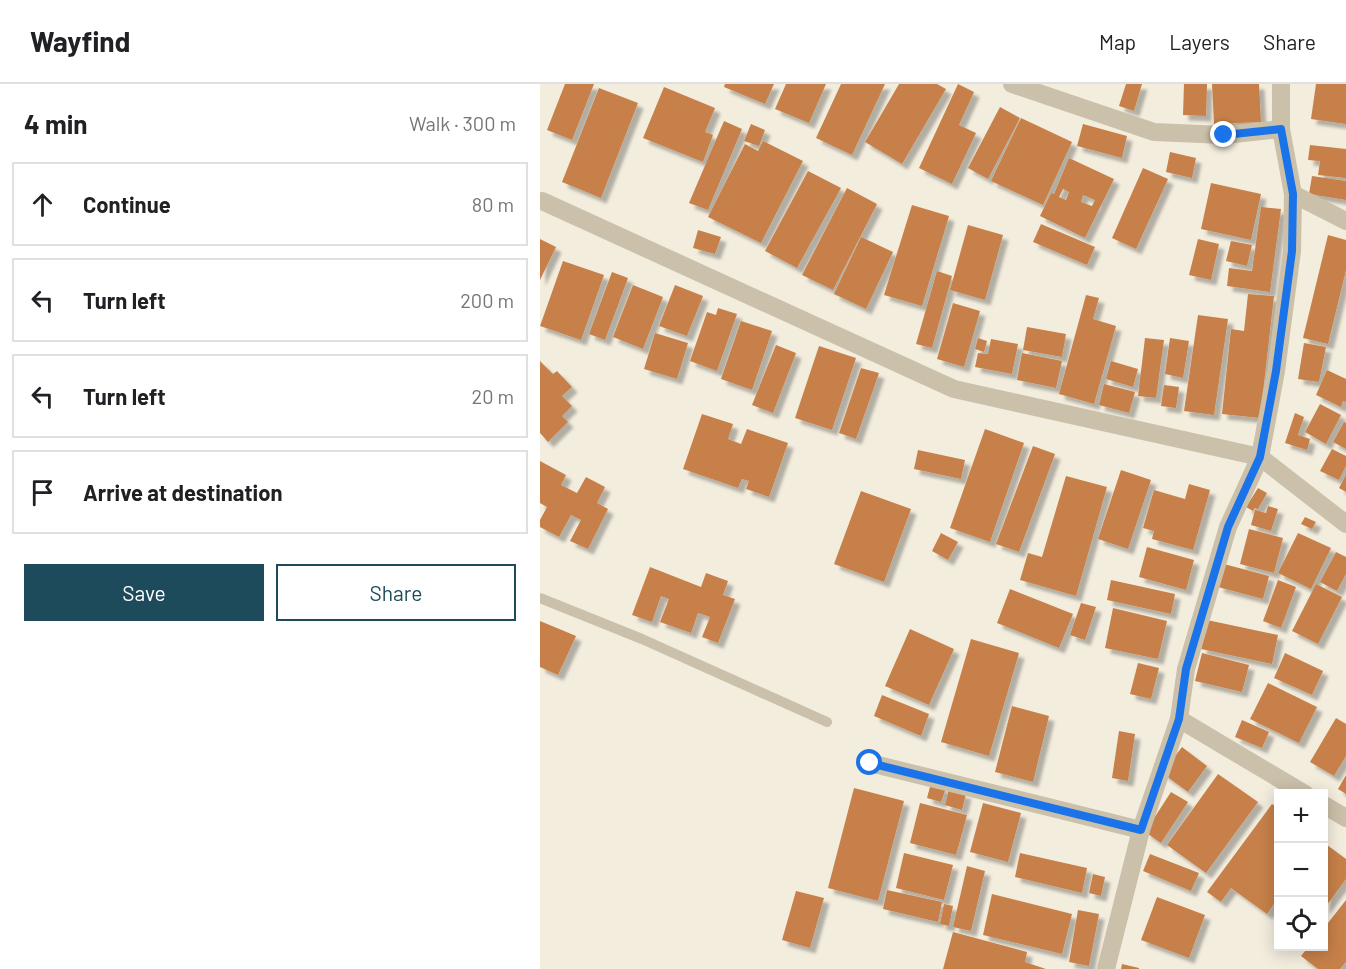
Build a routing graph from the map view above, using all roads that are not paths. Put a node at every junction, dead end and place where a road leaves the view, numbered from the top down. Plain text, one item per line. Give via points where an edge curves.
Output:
1 (1012, 84) edge
2 (1281, 84) edge
3 (1281, 129) junction
4 (1293, 194) junction
5 (542, 201) dead end
6 (1346, 221) edge
7 (1260, 457) junction
8 (1346, 524) edge
9 (540, 598) edge
10 (1179, 719) junction
11 (827, 722) dead end
12 (870, 763) dead end
13 (1297, 789) edge
14 (1328, 807) edge
15 (1346, 818) edge
16 (1141, 830) junction
17 (1106, 969) edge

1 - 3 street via 1154,132 1224,135
2 - 3 street
3 - 4 street
4 - 6 street
4 - 7 street via 1292,251
5 - 7 street via 954,389
7 - 8 street
7 - 10 street via 1228,527 1186,669
9 - 11 lane
10 - 13 street
10 - 16 street
12 - 16 street
14 - 15 street
16 - 17 street

